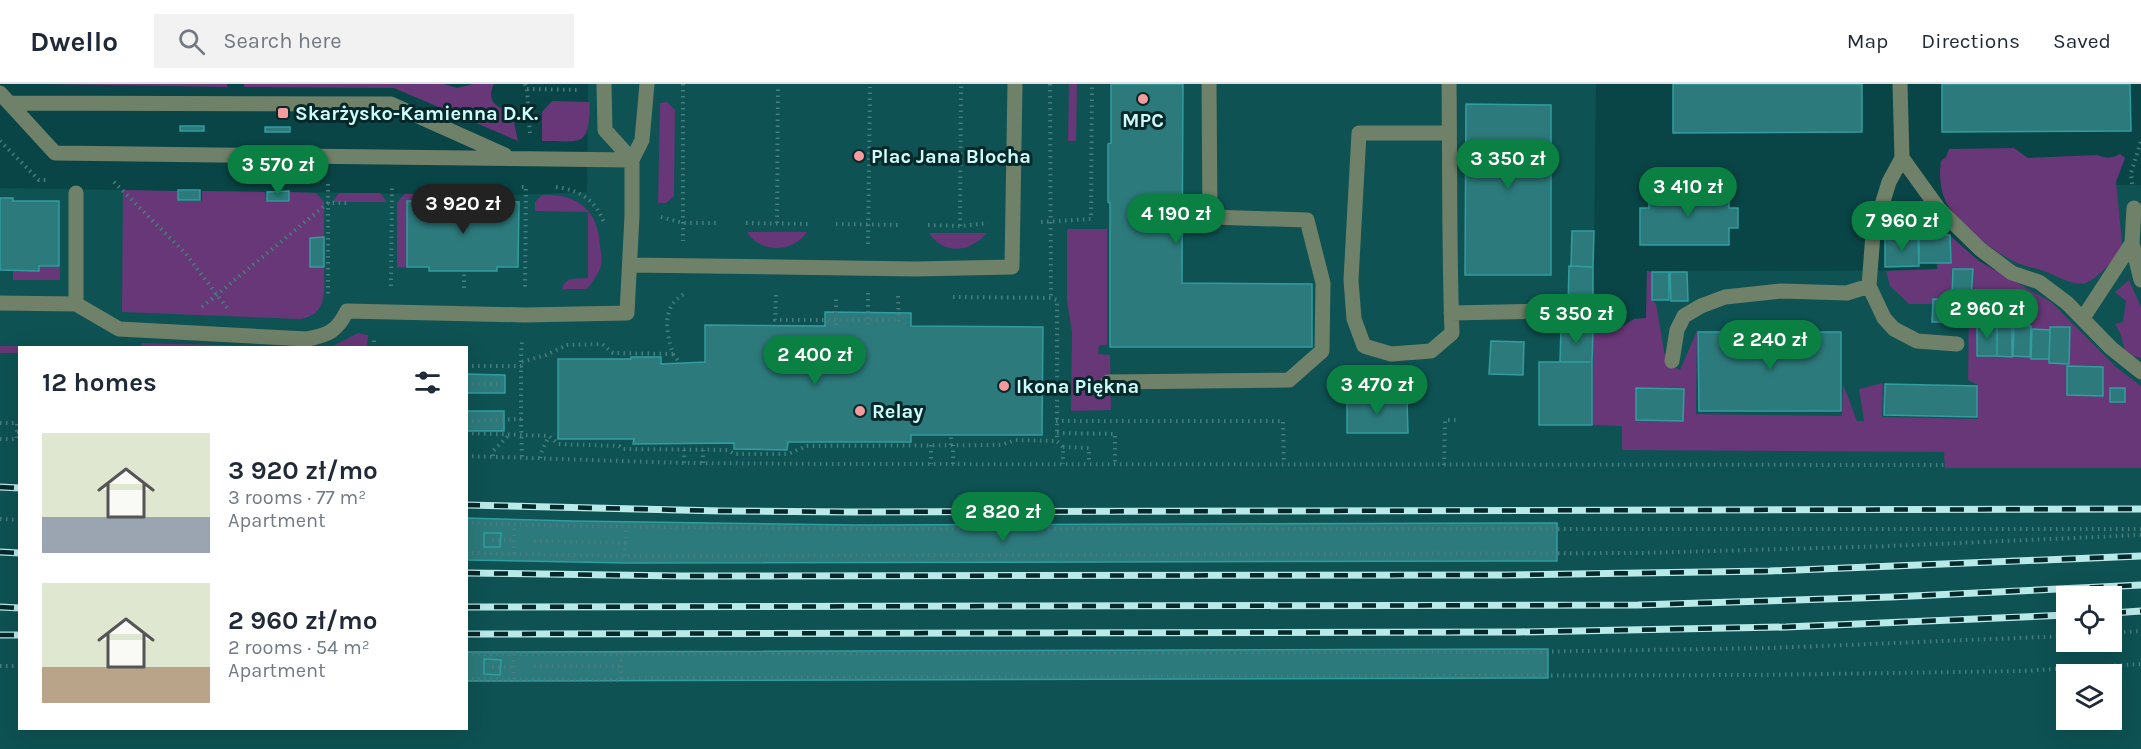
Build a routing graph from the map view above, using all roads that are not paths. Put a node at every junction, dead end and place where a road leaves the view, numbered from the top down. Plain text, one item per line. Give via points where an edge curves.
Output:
1 (647, 84) edge
2 (1015, 84) edge
3 (1209, 84) edge
4 (1449, 84) edge
5 (1900, 84) edge
6 (597, 87) edge
7 (5, 98) edge
8 (1449, 133) junction
9 (1902, 158) junction
10 (512, 159) junction
11 (632, 160) junction
12 (76, 193) dead end
13 (2134, 208) road end
14 (2132, 243) junction
15 (630, 265) junction
16 (2141, 279) edge
17 (1869, 286) junction
18 (0, 303) edge
19 (75, 304) junction
20 (1554, 311) dead end
21 (1451, 313) junction
22 (2083, 318) junction
23 (1957, 344) dead end
24 (1672, 361) dead end
25 (2141, 372) edge
26 (1108, 382) dead end

1 - 11 lane via 642,140
2 - 15 lane via 1012,267
3 - 26 lane via 1210,218 1308,220 1323,283 1322,351 1289,380
4 - 8 lane
5 - 9 lane
6 - 11 lane via 605,130
7 - 10 lane via 391,104
7 - 10 lane via 55,153
8 - 21 lane
8 - 21 lane via 1359,133 1351,280 1354,319 1364,346 1390,354 1431,351 1452,333
9 - 17 lane via 1889,182 1873,234
9 - 22 lane via 1938,208 1980,249 2012,273 2039,282
10 - 11 lane
11 - 15 lane
12 - 19 lane
13 - 14 lane
14 - 16 lane
14 - 22 lane
15 - 19 lane via 627,313 347,311 327,335 307,339 119,329
17 - 23 lane via 1884,318 1894,329 1917,341
17 - 24 lane via 1847,293 1781,291 1725,297 1701,306 1684,316 1677,330
18 - 19 lane
20 - 21 lane
22 - 25 lane

